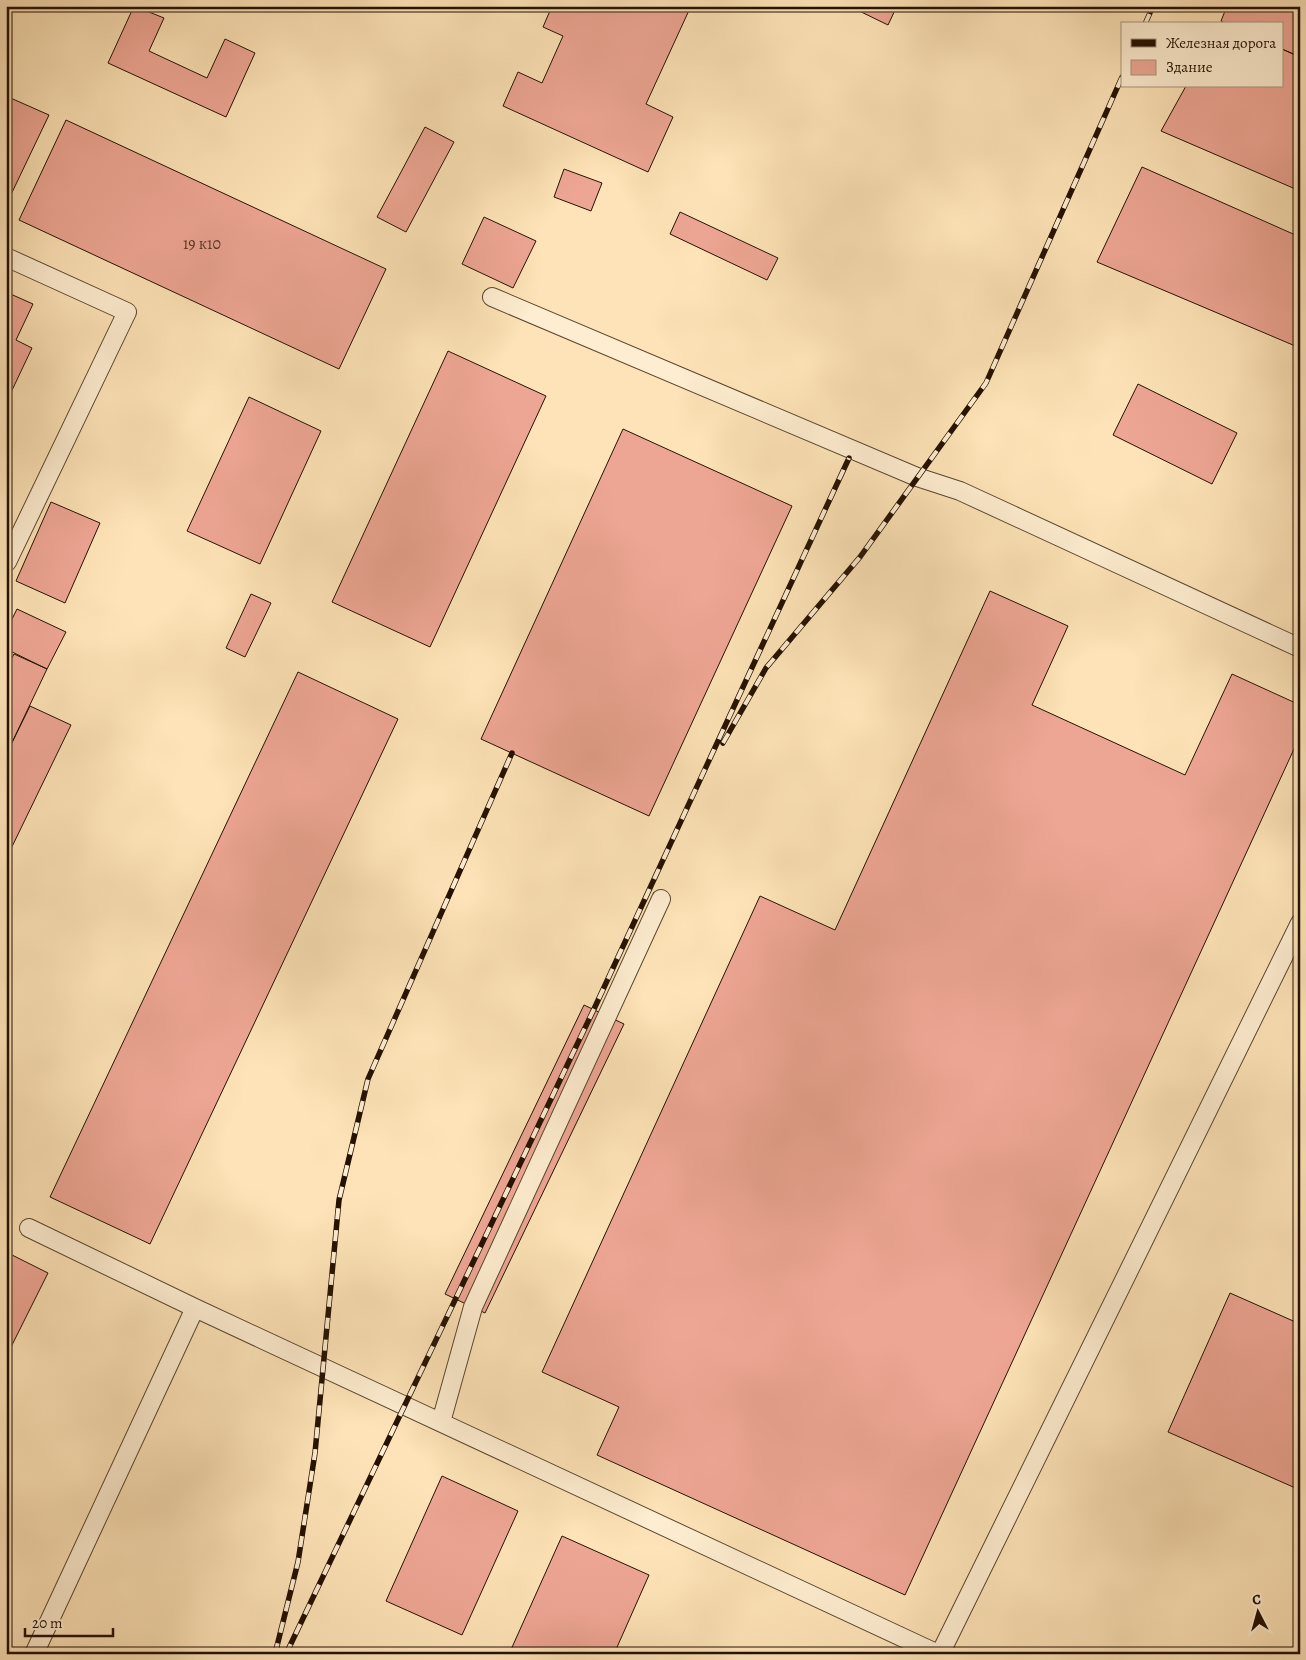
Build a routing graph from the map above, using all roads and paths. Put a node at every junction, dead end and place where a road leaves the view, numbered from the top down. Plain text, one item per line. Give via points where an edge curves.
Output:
1 (6, 257) edge
2 (492, 297) dead end
3 (6, 562) edge
4 (1300, 648) edge
5 (660, 900) dead end
6 (1300, 923) edge
7 (29, 1228) dead end
8 (195, 1308) junction
9 (441, 1422) junction
10 (34, 1654) edge
11 (939, 1654) edge

1 - 3 lane via 127,312
2 - 4 lane via 917,477 960,491
5 - 9 lane via 473,1307
6 - 11 lane
7 - 8 lane
8 - 9 lane
8 - 10 lane
9 - 11 lane

